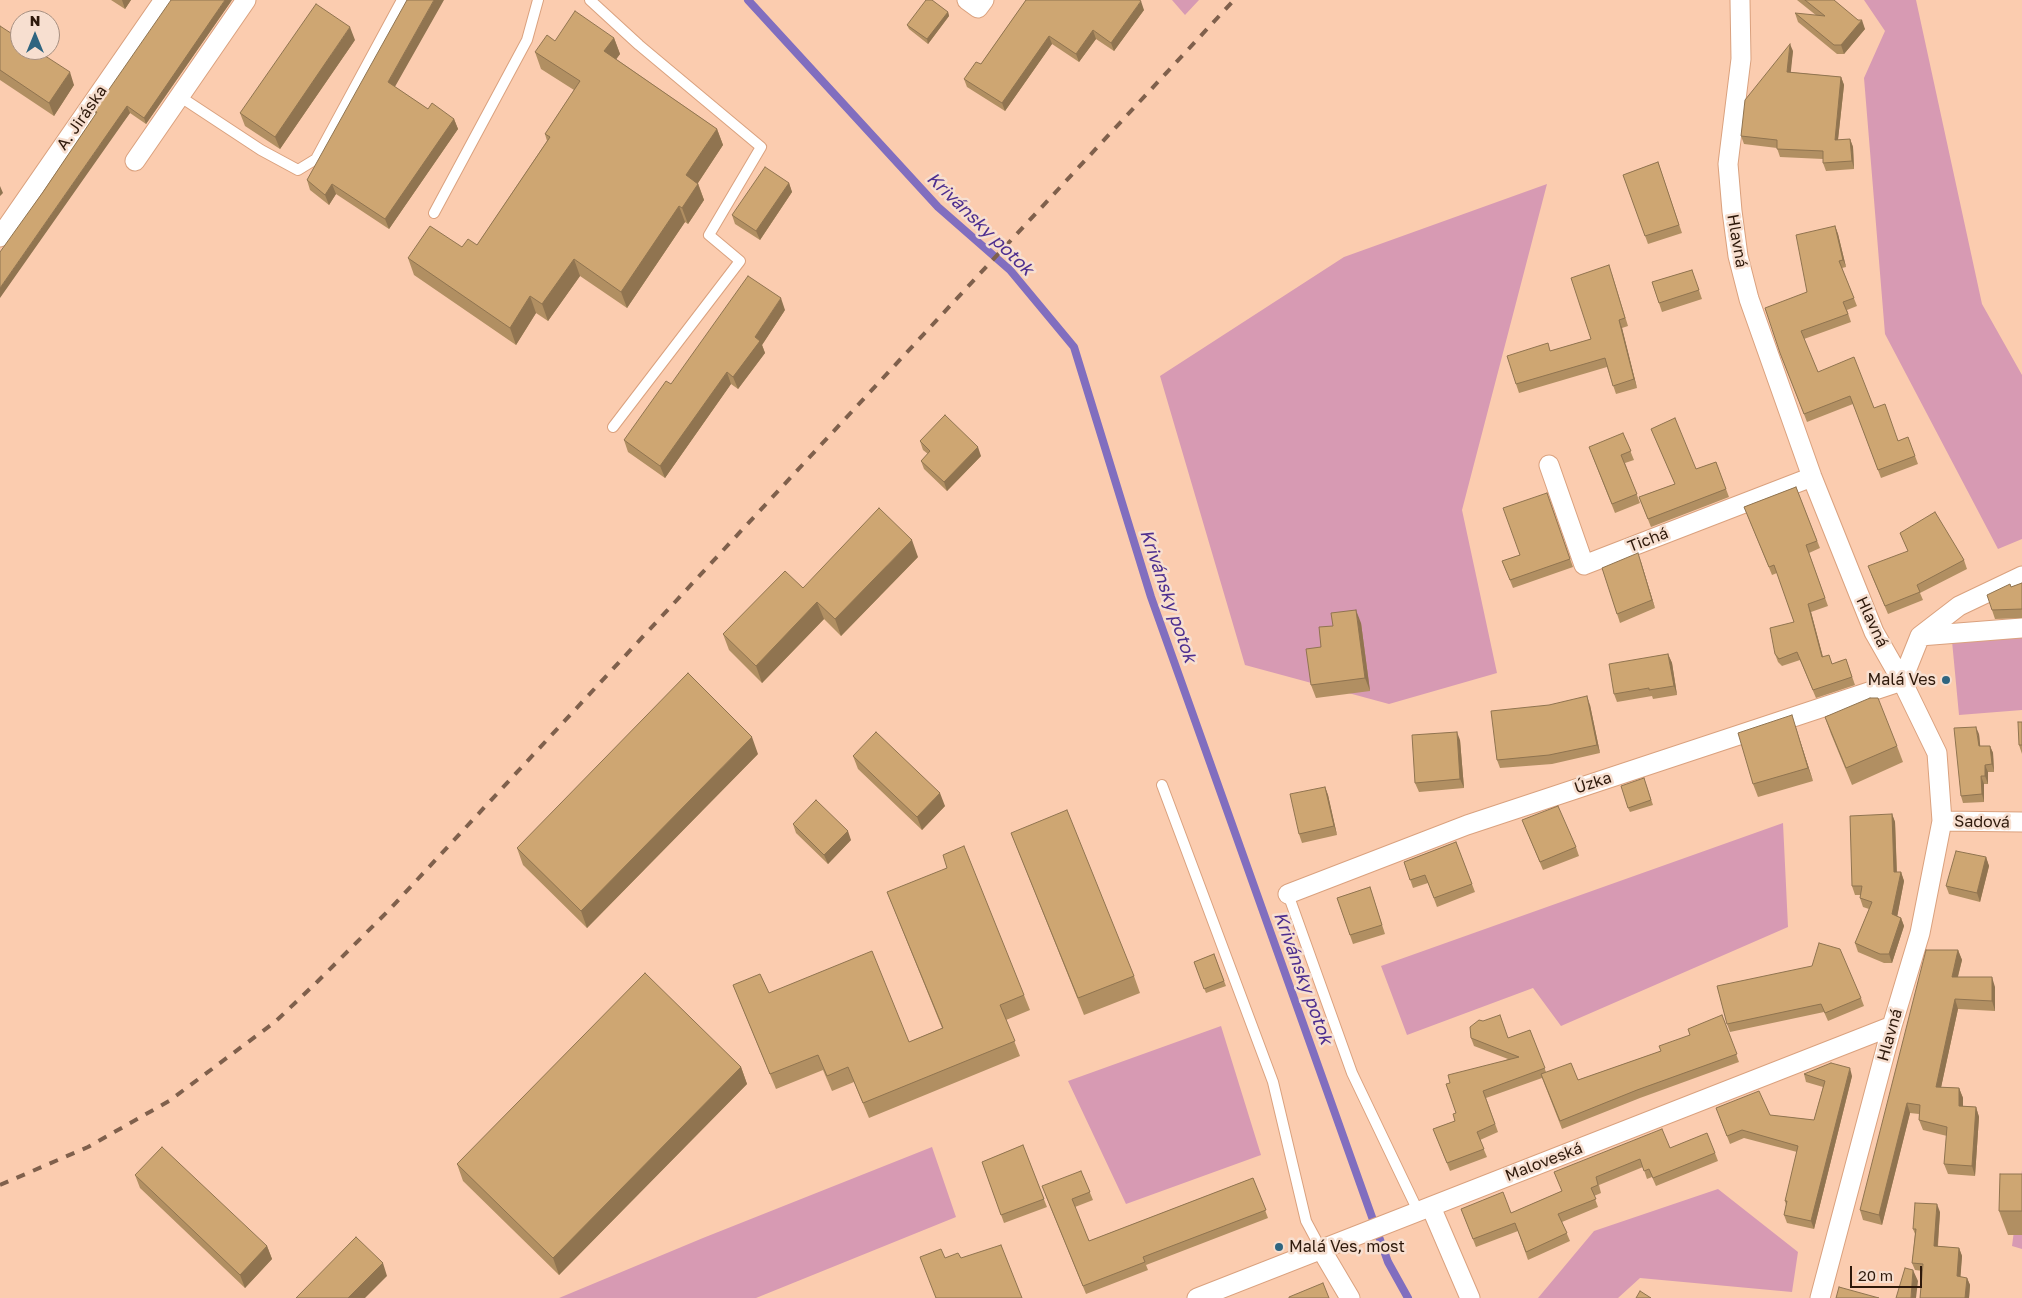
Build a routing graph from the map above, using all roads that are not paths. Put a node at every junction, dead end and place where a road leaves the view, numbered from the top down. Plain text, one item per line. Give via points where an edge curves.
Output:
1 (164, 0) edge
2 (246, 0) edge
3 (402, 0) edge
4 (538, 0) edge
5 (590, 0) edge
6 (967, 0) edge
7 (984, 0) edge
8 (1740, 0) edge
9 (179, 96) junction
10 (134, 161) dead end
11 (434, 213) dead end
12 (0, 237) edge
13 (613, 427) dead end
14 (1549, 465) dead end
15 (1812, 478) junction
16 (2022, 576) edge
17 (2022, 628) edge
18 (1920, 636) junction
19 (1902, 681) junction
20 (1162, 785) dead end
21 (1942, 822) junction
22 (2022, 822) edge
23 (1288, 894) joint
24 (1892, 1026) junction
25 (1418, 1212) junction
26 (1327, 1247) junction
27 (1197, 1298) edge
28 (1350, 1298) edge
29 (1470, 1298) edge
30 (1820, 1298) edge

1 - 12 street, A. Jiráska
2 - 9 street
3 - 9 lane via 316,159 298,170 261,150
4 - 11 lane via 527,40
5 - 13 lane via 761,148 709,235 740,261
6 - 7 street via 978,8
8 - 15 street, Hlavná via 1741,59 1728,164 1734,229 1749,299
9 - 10 street
14 - 15 street, Tichá via 1584,565
15 - 19 street, Hlavná via 1874,632
16 - 18 street via 1959,606
17 - 18 street
18 - 19 street
19 - 21 street, Hlavná via 1937,753
19 - 23 street, Úzka via 1466,825
20 - 26 lane via 1273,1082 1306,1221
21 - 22 street, Sadová
21 - 24 street, Hlavná via 1920,934
23 - 25 lane via 1352,1073
24 - 25 street, Maloveská
24 - 30 street, Hlavná
25 - 26 street, Maloveská
25 - 29 street
26 - 27 street, Maloveská
26 - 28 street

